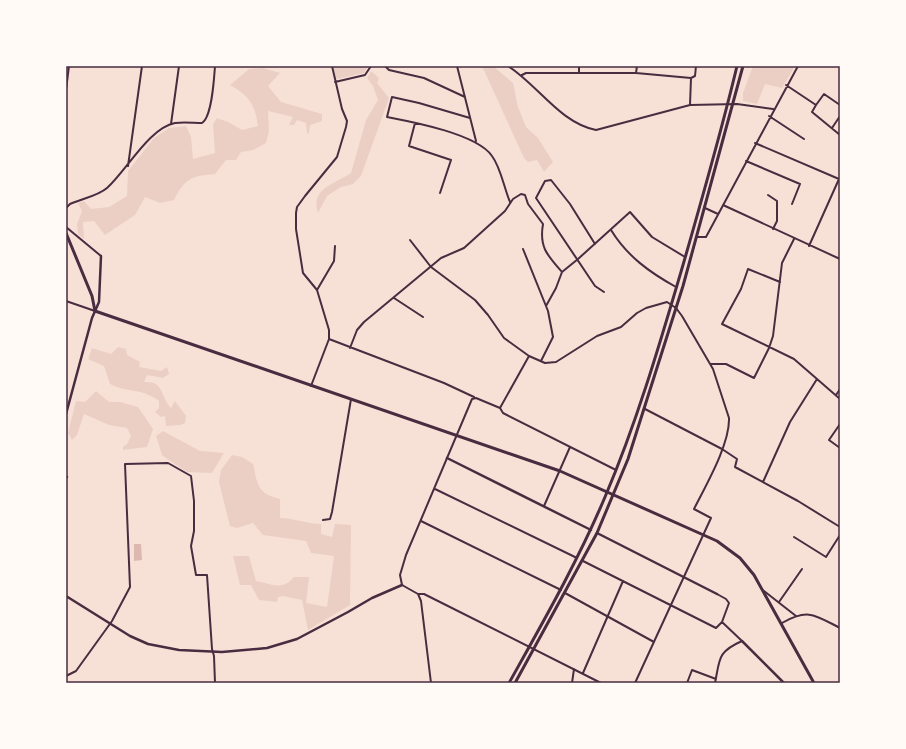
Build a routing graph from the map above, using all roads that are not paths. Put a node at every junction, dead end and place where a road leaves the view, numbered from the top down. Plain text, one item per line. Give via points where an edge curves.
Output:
1 (69, 66) edge
2 (142, 66) edge
3 (179, 66) edge
4 (215, 66) edge
5 (332, 66) edge
6 (371, 66) edge
7 (386, 66) edge
8 (457, 66) edge
9 (508, 66) edge
10 (580, 66) edge
11 (637, 66) edge
12 (696, 66) edge
13 (737, 66) edge
14 (744, 66) edge
15 (798, 66) edge
16 (579, 72) junction
17 (636, 73) junction
18 (522, 75) junction
19 (691, 78) junction
20 (335, 82) junction
21 (786, 86) junction
22 (66, 90) edge
23 (465, 97) junction
24 (728, 104) junction
25 (733, 104) junction
26 (690, 105) junction
27 (816, 105) junction
28 (840, 105) edge
29 (773, 109) junction
30 (769, 116) junction
31 (840, 116) edge
32 (470, 118) junction
33 (415, 123) junction
34 (170, 125) junction
35 (832, 128) junction
36 (840, 135) edge
37 (804, 139) dead end
38 (476, 141) junction
39 (755, 143) junction
40 (746, 160) junction
41 (128, 167) junction
42 (839, 178) edge
43 (440, 193) dead end
44 (768, 195) dead end
45 (510, 202) junction
46 (792, 204) dead end
47 (723, 205) junction
48 (66, 208) edge
49 (705, 208) junction
50 (719, 214) junction
51 (66, 227) edge
52 (773, 229) junction
53 (611, 230) junction
54 (66, 236) edge
55 (697, 238) junction
56 (794, 239) junction
57 (410, 240) dead end
58 (595, 244) junction
59 (335, 246) dead end
60 (809, 246) junction
61 (523, 249) dead end
62 (101, 256) joint
63 (685, 257) junction
64 (578, 259) junction
65 (840, 259) edge
66 (432, 267) junction
67 (562, 272) junction
68 (780, 282) junction
69 (676, 287) junction
70 (317, 290) junction
71 (604, 292) dead end
72 (394, 298) junction
73 (66, 301) edge
74 (672, 304) junction
75 (546, 306) junction
76 (676, 308) junction
77 (95, 311) junction
78 (423, 317) dead end
79 (329, 339) junction
80 (350, 348) junction
81 (769, 348) junction
82 (529, 356) junction
83 (541, 360) junction
84 (710, 364) junction
85 (817, 379) junction
86 (311, 386) junction
87 (840, 389) edge
88 (836, 395) junction
89 (474, 398) junction
90 (351, 399) junction
91 (840, 399) edge
92 (500, 408) junction
93 (645, 409) junction
94 (66, 414) edge
95 (840, 424) edge
96 (456, 436) junction
97 (570, 447) junction
98 (840, 448) edge
99 (722, 449) junction
100 (447, 458) junction
101 (66, 464) edge
102 (616, 470) junction
103 (560, 471) junction
104 (66, 477) edge
105 (763, 482) junction
106 (66, 485) edge
107 (435, 489) junction
108 (607, 492) junction
109 (614, 495) junction
110 (544, 507) junction
111 (323, 520) dead end
112 (421, 520) junction
113 (840, 527) edge
114 (591, 530) junction
115 (597, 533) junction
116 (703, 534) junction
117 (840, 535) edge
118 (794, 537) dead end
119 (576, 558) junction
120 (582, 560) junction
121 (802, 568) dead end
122 (684, 577) junction
123 (623, 581) junction
124 (402, 585) junction
125 (561, 590) junction
126 (764, 591) junction
127 (565, 593) junction
128 (418, 594) junction
129 (717, 594) joint
130 (66, 596) edge
131 (779, 602) junction
132 (671, 605) junction
133 (608, 616) junction
134 (796, 616) junction
135 (722, 622) junction
136 (109, 623) junction
137 (782, 624) junction
138 (840, 628) edge
139 (742, 641) junction
140 (654, 642) junction
141 (529, 647) junction
142 (534, 649) junction
143 (214, 652) junction
144 (574, 669) junction
145 (583, 673) junction
146 (66, 676) edge
147 (716, 679) junction
148 (214, 683) edge
149 (431, 683) edge
150 (509, 683) edge
151 (515, 683) edge
152 (572, 683) edge
153 (601, 683) edge
154 (635, 683) edge
155 (687, 683) edge
156 (714, 683) edge
157 (784, 683) edge
158 (814, 683) edge

1 - 22 street
2 - 41 street
3 - 34 street
4 - 34 street via 209,112 205,121
5 - 20 street
6 - 20 street via 365,75
7 - 23 street via 389,70 424,78
8 - 23 street
9 - 18 street
10 - 16 street
11 - 17 street
12 - 19 street via 695,76
13 - 24 main road
14 - 25 main road
15 - 21 street
16 - 17 street
16 - 18 street
17 - 19 street
18 - 26 street via 564,115 596,130
19 - 26 street
20 - 70 street via 347,121 337,157 309,190 297,207 296,213 303,273
21 - 27 street
21 - 29 street
23 - 32 street
24 - 25 street
24 - 26 street
24 - 63 main road
25 - 29 street
25 - 49 main road
27 - 28 street via 824,94
27 - 35 street via 812,112
29 - 30 street
30 - 37 street
30 - 39 street
31 - 35 street
32 - 33 street via 392,97 387,117
32 - 38 street
33 - 38 street
33 - 43 street via 409,146 451,160
34 - 41 street via 153,134
35 - 36 street
38 - 45 street via 493,157
39 - 40 street
39 - 42 street
40 - 46 street via 800,184
40 - 47 street
41 - 48 street via 106,189
42 - 60 street
44 - 52 street via 777,201 777,221
45 - 66 street via 505,211 464,248 446,255
45 - 67 street via 521,194 525,195 542,224 541,242 549,257
47 - 50 street
47 - 52 street
49 - 50 street
49 - 55 main road
50 - 55 street via 706,237
51 - 62 street
52 - 56 street
53 - 58 street
53 - 63 street via 630,212 652,237
53 - 69 street via 621,246 641,264
54 - 77 main road via 92,296
55 - 76 main road
56 - 60 street
56 - 68 street via 782,263
57 - 66 street
58 - 64 street
58 - 64 street via 570,204 551,180 545,181 536,198
59 - 70 street via 334,261
60 - 65 street
61 - 75 street
62 - 77 street via 100,294
63 - 69 main road
64 - 67 street
64 - 71 street via 595,286
66 - 72 street
66 - 82 street via 475,300 504,338
67 - 75 street
68 - 81 street
68 - 81 street via 748,268 742,289 722,324
69 - 74 main road
70 - 79 street via 330,330
72 - 78 street
72 - 80 street via 359,327
73 - 77 street
74 - 76 street
74 - 83 street via 666,302 646,308 621,328 597,336 556,362 546,363
74 - 102 main road via 640,406
75 - 83 street via 553,337
76 - 84 street
76 - 93 main road
77 - 86 main road
77 - 94 street
79 - 80 street
79 - 86 street
80 - 89 street via 451,386
81 - 84 street via 754,378 726,364
81 - 85 street via 794,359
82 - 83 street
82 - 92 street
84 - 99 street via 729,418
85 - 88 street
85 - 105 street via 790,422
86 - 90 main road
87 - 88 street
88 - 91 street
89 - 92 street
89 - 96 street
90 - 96 main road
90 - 111 street via 332,512 330,519
92 - 97 street via 503,413
93 - 99 street
93 - 109 main road
95 - 98 street via 829,440
96 - 100 street
96 - 103 main road
97 - 102 street
97 - 103 street
99 - 105 street via 737,459 735,467
99 - 116 street via 694,509 711,518
100 - 107 street
100 - 110 street
101 - 104 street
102 - 108 main road
103 - 108 main road
103 - 110 street
104 - 106 street
105 - 113 street
107 - 112 street
107 - 119 street
108 - 109 main road
108 - 114 main road
109 - 115 main road
109 - 116 main road
110 - 114 street
112 - 124 street via 400,575
112 - 125 street
114 - 119 main road
115 - 120 main road
115 - 122 street
116 - 122 street
116 - 126 main road via 740,558
117 - 118 street via 826,557
119 - 125 main road
120 - 123 street
120 - 127 main road
121 - 131 street
122 - 129 street
122 - 132 street
123 - 132 street
123 - 133 street
124 - 128 street
124 - 143 street via 372,598 297,639 252,650
125 - 141 main road
126 - 131 street
126 - 137 main road
127 - 133 street
127 - 142 main road
128 - 141 street via 424,594
128 - 149 street
129 - 135 street via 729,603
130 - 136 street
131 - 134 street
132 - 135 street via 716,628
132 - 140 street
133 - 140 street
133 - 145 street
134 - 137 street
134 - 138 street via 815,615
135 - 139 street
136 - 143 street via 130,636 156,646
136 - 143 street via 130,587 125,464 168,463 191,476 194,501 191,546 196,575 207,575
136 - 146 street via 76,671
137 - 158 main road
139 - 147 street via 722,653
139 - 157 street
140 - 154 street
141 - 142 street
141 - 150 main road
142 - 144 street
142 - 151 main road
143 - 148 street
144 - 145 street
144 - 152 street
145 - 153 street
147 - 155 street via 692,670
147 - 156 street

